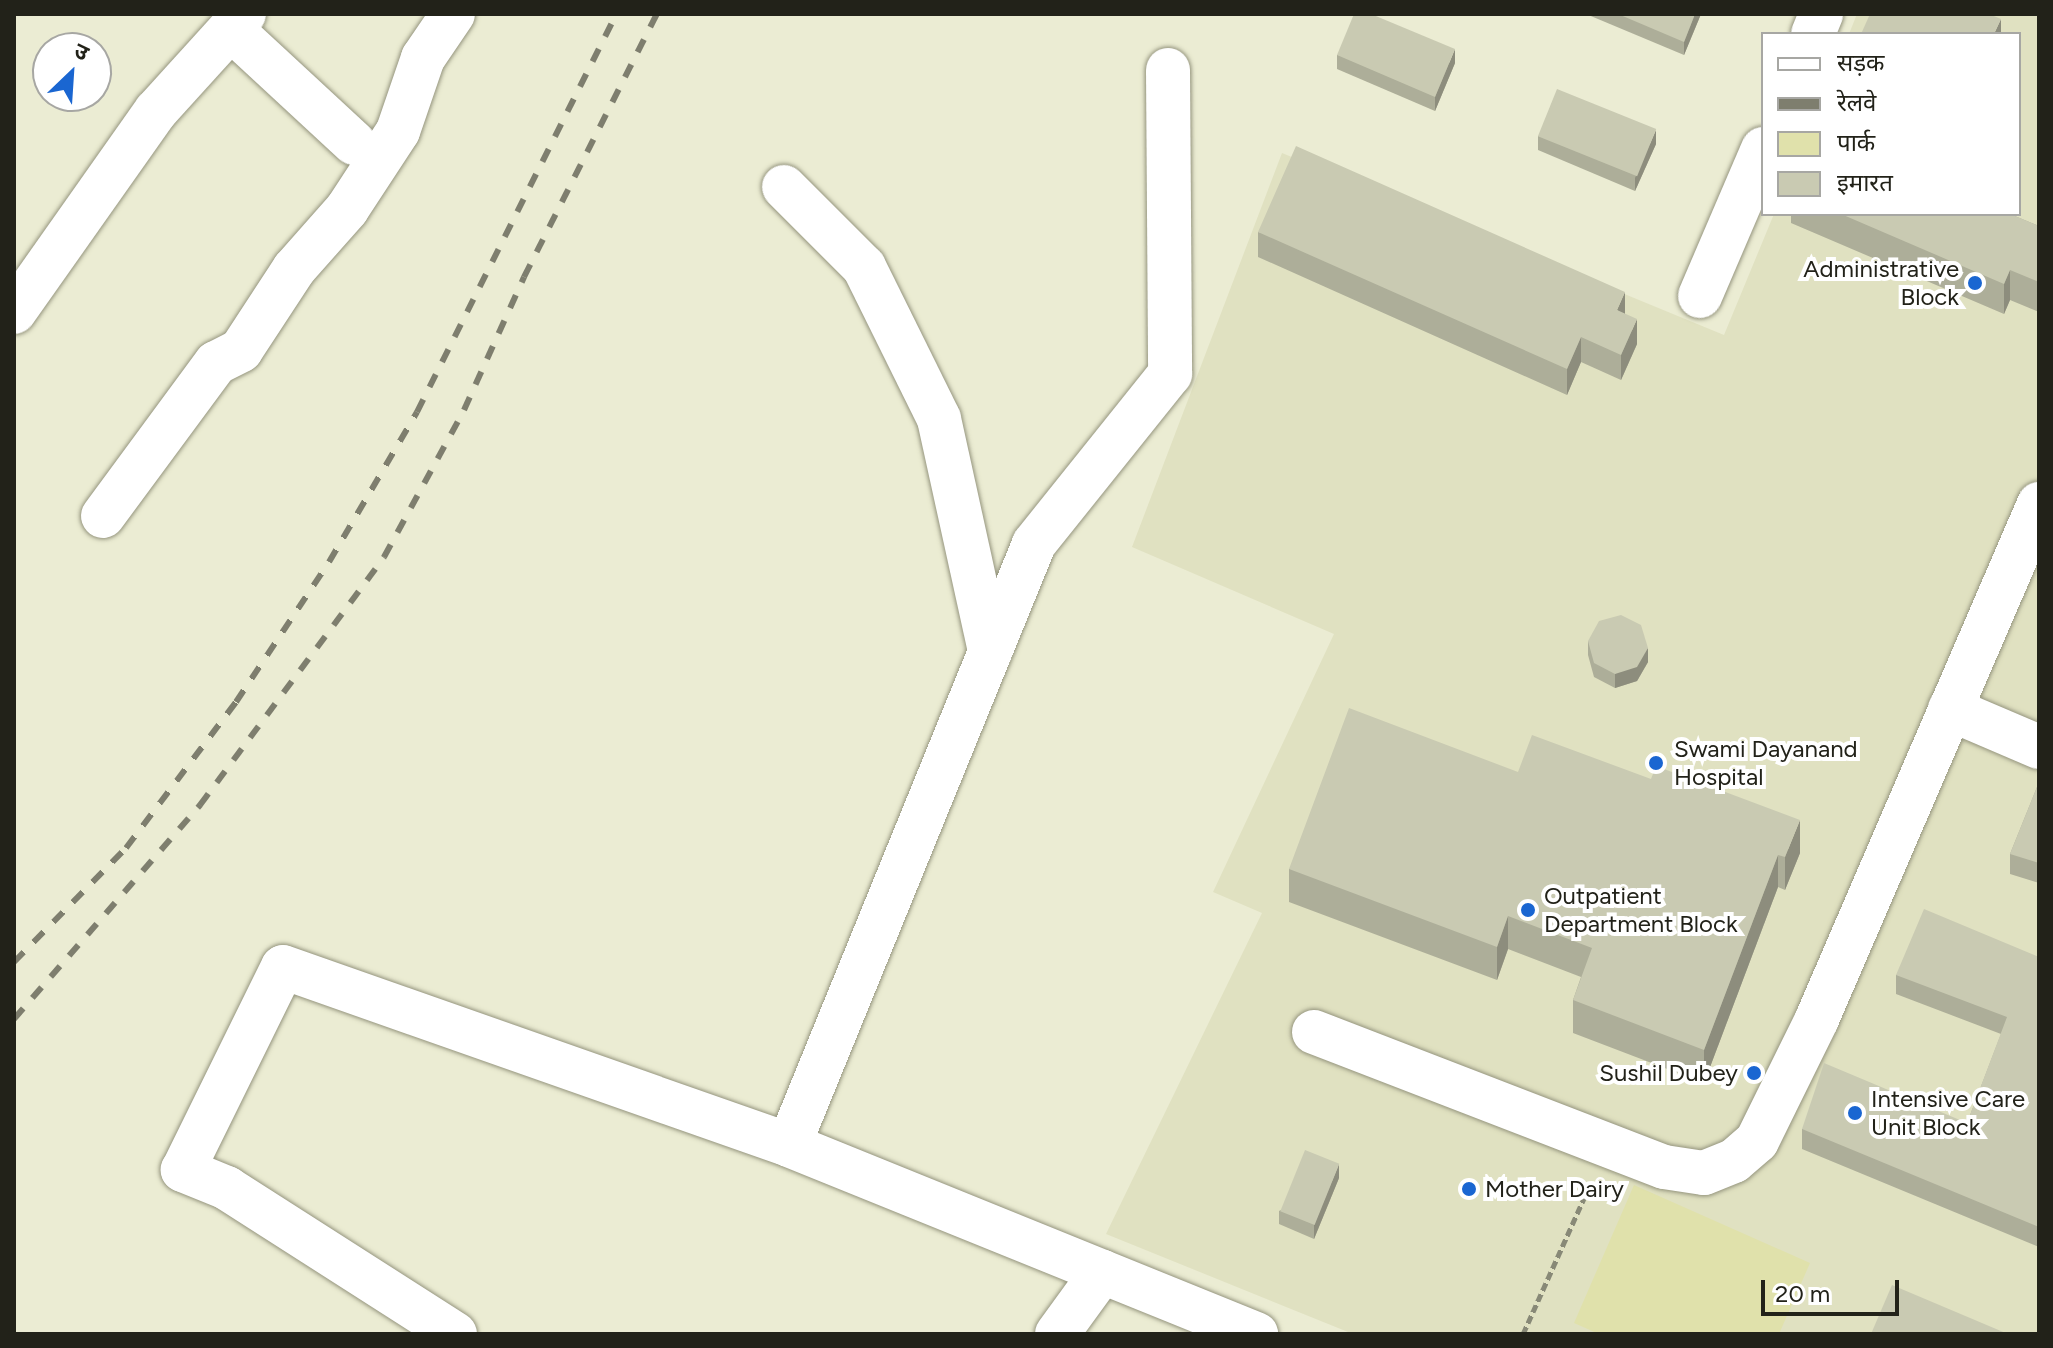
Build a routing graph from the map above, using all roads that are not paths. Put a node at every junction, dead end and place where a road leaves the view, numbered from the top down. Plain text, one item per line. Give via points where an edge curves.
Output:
1 (453, 14) edge
2 (238, 22) edge
3 (1168, 70) dead end
4 (354, 143) dead end
5 (1761, 154) edge
6 (784, 187) dead end
7 (1700, 296) dead end
8 (14, 312) edge
9 (2039, 504) edge
10 (103, 516) dead end
11 (990, 651) junction
12 (1950, 709) junction
13 (2039, 747) edge
14 (1314, 1032) dead end
15 (789, 1145) junction
16 (1102, 1272) junction
17 (455, 1334) edge
18 (1057, 1334) edge
19 (1256, 1334) edge

1 - 10 street via 423,58 398,131 347,209 294,269 241,350 216,363
2 - 4 street
2 - 8 street via 180,81 104,178
3 - 11 street via 1170,374 1034,544
5 - 7 street
6 - 11 street via 864,267 939,419
9 - 12 street
11 - 15 street
12 - 13 street
12 - 14 street via 1817,1019 1757,1141 1734,1161 1704,1173 1664,1167
15 - 16 street
15 - 17 street via 283,967 183,1170 227,1188
16 - 18 street
16 - 19 street

